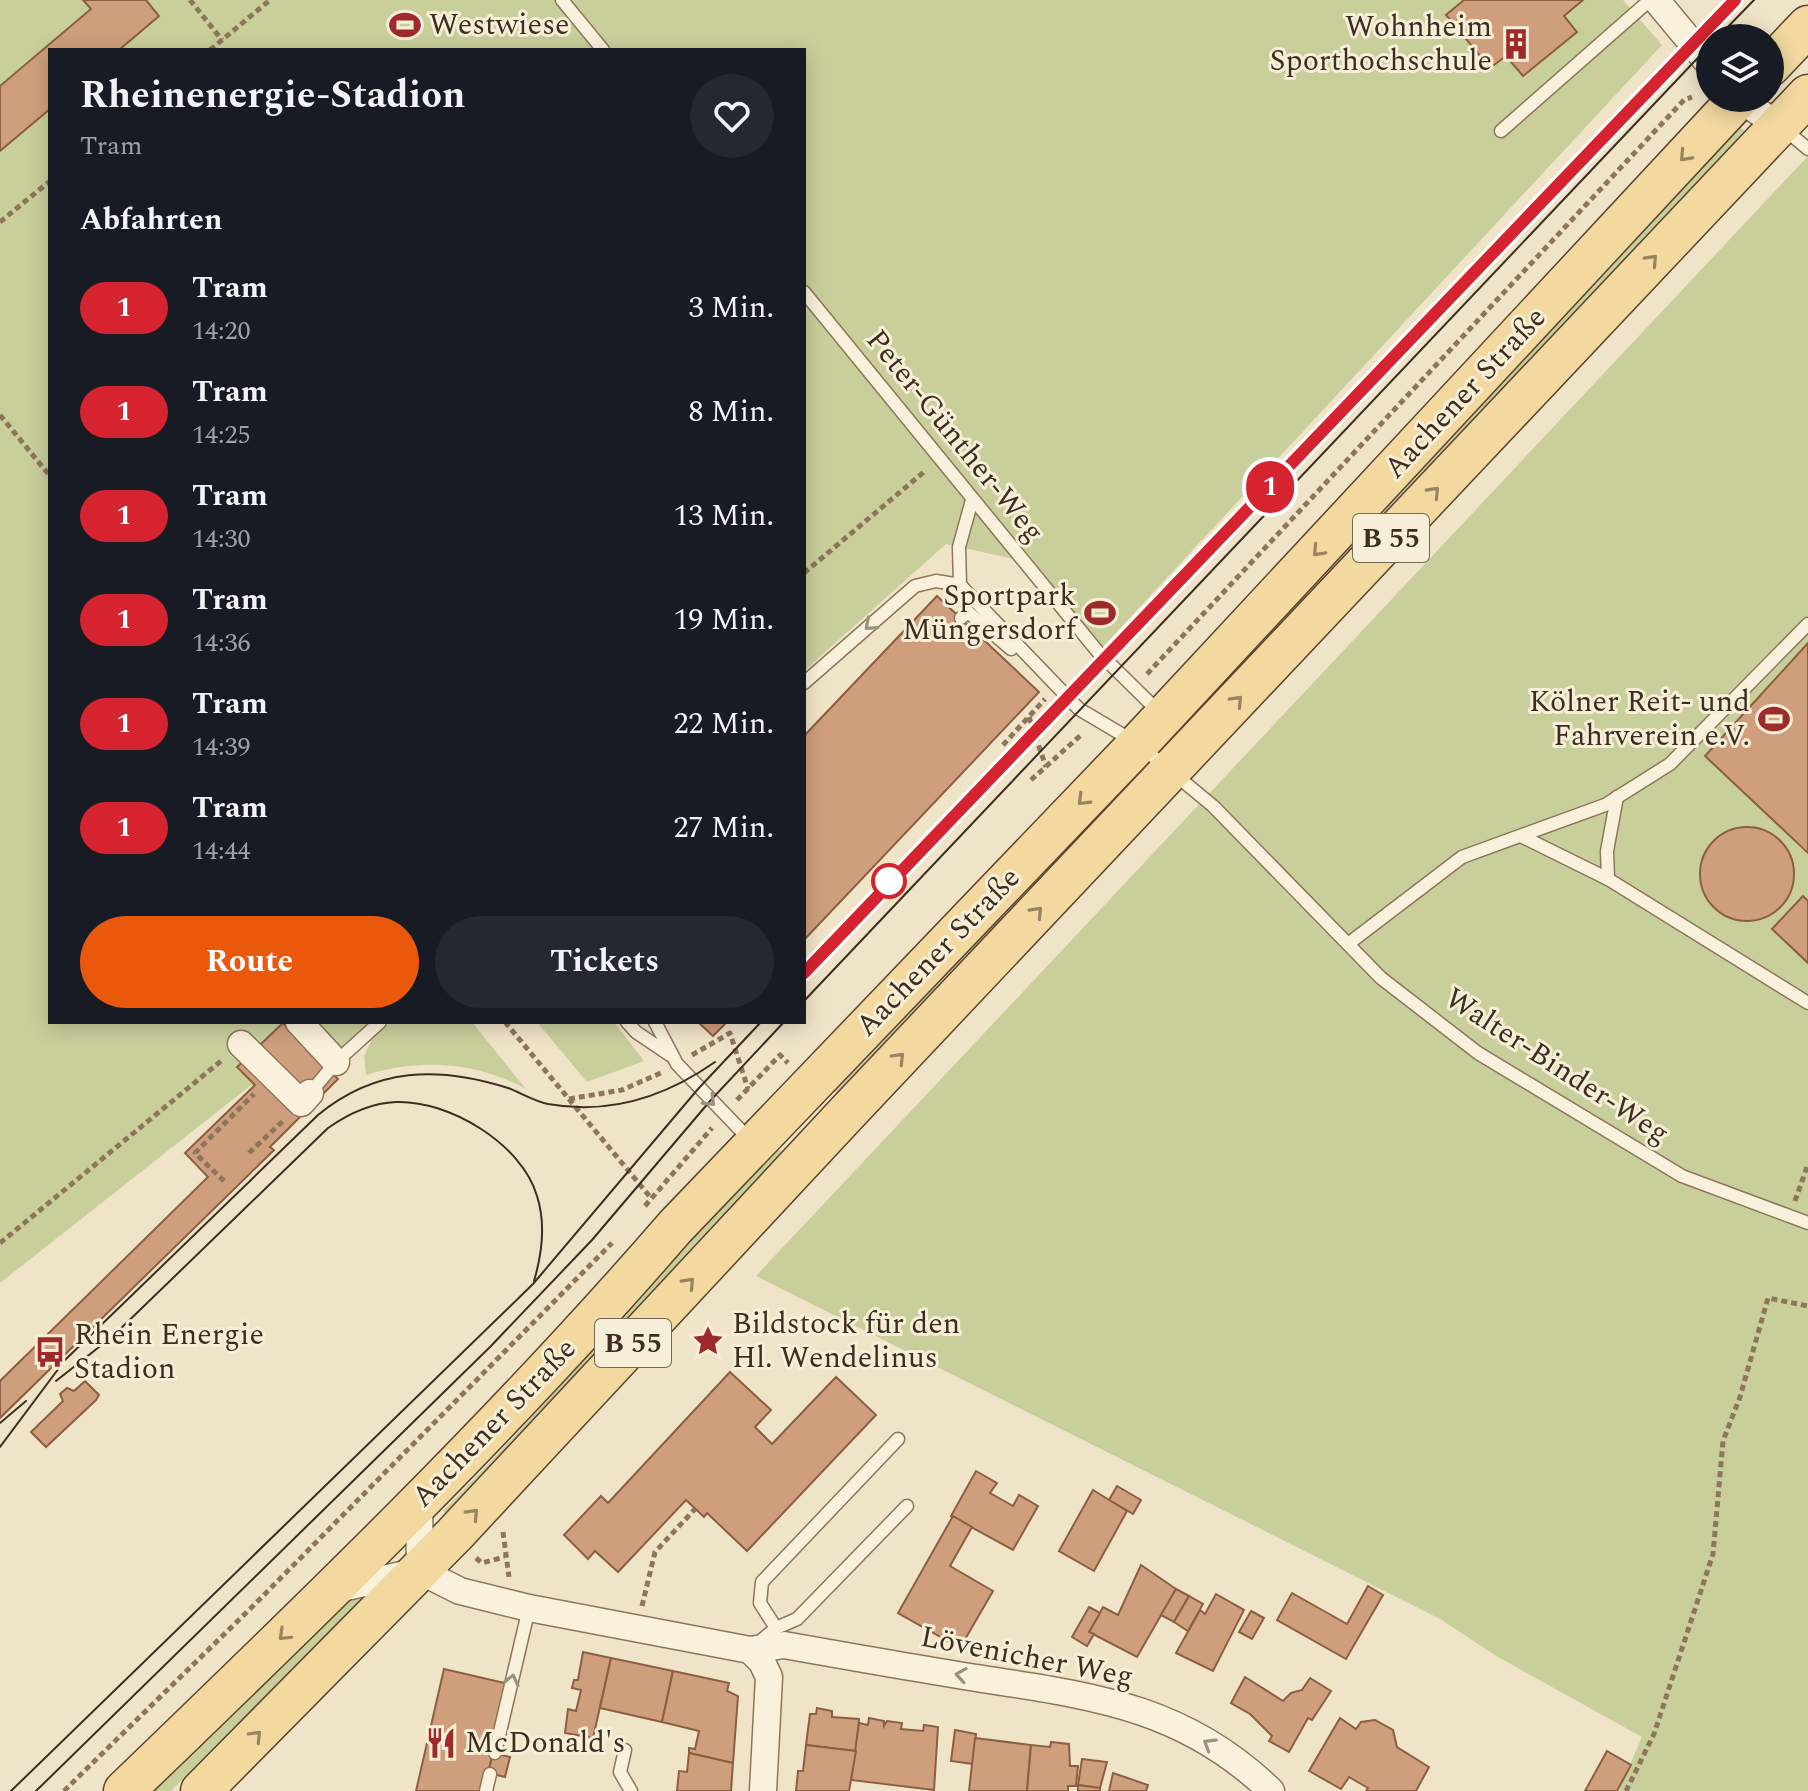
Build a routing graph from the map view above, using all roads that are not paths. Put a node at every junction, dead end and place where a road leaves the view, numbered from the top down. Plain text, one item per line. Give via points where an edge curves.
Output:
1 (562, 0) edge
2 (1653, 0) edge
3 (1808, 26) edge
4 (601, 48) edge
5 (1696, 49) edge
6 (1784, 51) edge
7 (1808, 95) edge
8 (1726, 112) edge
9 (1758, 112) edge
10 (1501, 131) dead end
11 (1793, 137) edge
12 (806, 294) edge
13 (972, 500) junction
14 (960, 585) junction
15 (961, 618) dead end
16 (1808, 624) edge
17 (806, 681) edge
18 (1056, 687) junction
19 (1151, 730) junction
20 (1171, 771) junction
21 (1617, 797) junction
22 (1523, 837) junction
23 (1608, 879) junction
24 (1348, 944) junction
25 (1808, 1003) edge
26 (301, 1024) edge
27 (378, 1024) edge
28 (630, 1024) edge
29 (656, 1024) edge
30 (241, 1044) road end
31 (670, 1055) junction
32 (336, 1062) junction
33 (305, 1098) joint
34 (767, 1141) junction
35 (1808, 1223) edge
36 (898, 1439) dead end
37 (419, 1502) junction
38 (907, 1506) dead end
39 (420, 1571) junction
40 (329, 1591) junction
41 (529, 1608) junction
42 (776, 1628) junction
43 (750, 1650) junction
44 (625, 1750) dead end
45 (495, 1753) dead end
46 (490, 1774) dead end
47 (124, 1791) edge
48 (201, 1791) edge
49 (486, 1791) edge
50 (631, 1791) edge
51 (763, 1791) edge
52 (1271, 1791) edge

1 - 4 lane
2 - 5 street
2 - 10 lane
3 - 6 main road
7 - 11 main road, Aachener Straße / B 55
8 -> 19 main road, Aachener Straße / B 55
9 - 11 street, Aachener Straße
20 -> 11 main road, Aachener Straße / B 55
12 - 13 lane, Peter-Günther-Weg
13 - 14 lane via 959,547
13 - 19 lane, Peter-Günther-Weg via 1098,652
14 -> 17 lane via 936,581 915,586
14 - 18 lane
15 - 18 lane via 968,612
16 - 21 lane via 1670,764
18 - 19 lane via 1079,709
19 - 20 lane, Walter-Binder-Weg
19 -> 34 main road, Aachener Straße / B 55
20 - 24 lane, Walter-Binder-Weg via 1213,806
39 -> 20 main road, Aachener Straße / B 55 via 823,1127
21 - 22 lane
21 - 23 lane via 1607,851
22 - 23 lane
22 - 24 lane via 1462,857
23 - 25 lane
24 - 35 lane, Walter-Binder-Weg via 1381,978 1503,1069 1682,1176
26 - 32 street
27 - 32 lane
28 - 31 lane
29 - 31 lane
30 - 33 street
31 -> 34 lane
32 - 33 lane
34 - 37 main road, Aachener Straße / B 55
36 - 42 lane via 762,1582 760,1603
37 - 39 street
37 - 40 main road, Aachener Straße / B 55
38 - 42 lane via 797,1619
39 - 40 street
39 - 41 street, Lövenicher Weg via 460,1591
48 -> 39 main road, Aachener Straße / B 55
40 -> 47 main road, Aachener Straße / B 55
41 - 43 street, Lövenicher Weg
45 -> 41 lane
42 - 43 lane
43 - 51 street via 769,1677
52 -> 43 street, Lövenicher Weg via 1207,1742 1126,1704 784,1645
44 - 50 lane via 620,1772
46 - 49 lane

